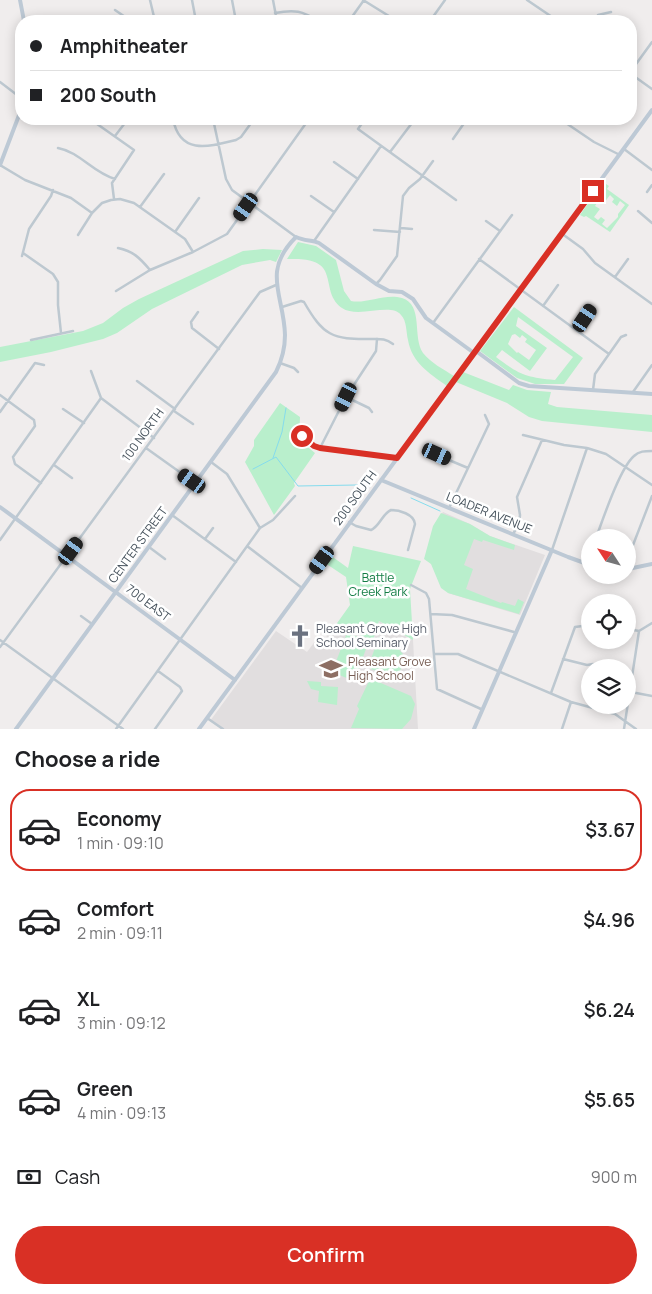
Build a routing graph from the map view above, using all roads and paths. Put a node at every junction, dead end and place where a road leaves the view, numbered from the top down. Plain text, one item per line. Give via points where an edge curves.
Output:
1 (20, 0) edge
2 (150, 0) edge
3 (192, 0) edge
4 (232, 0) edge
5 (272, 0) edge
6 (363, 0) edge
7 (445, 0) edge
8 (527, 0) edge
9 (115, 10) dead end
10 (611, 12) dead end
11 (275, 13) joint
12 (23, 15) edge
13 (122, 15) edge
14 (154, 15) edge
15 (195, 15) edge
16 (235, 15) edge
17 (310, 15) edge
18 (353, 15) edge
19 (387, 15) edge
20 (434, 15) edge
21 (549, 15) edge
22 (598, 15) edge
23 (652, 42) edge
24 (637, 63) edge
25 (637, 77) edge
26 (0, 82) edge
27 (652, 89) edge
28 (15, 93) edge
29 (652, 110) edge
30 (15, 125) edge
31 (99, 125) edge
32 (123, 125) edge
33 (174, 125) edge
34 (215, 125) edge
35 (249, 125) edge
36 (305, 125) edge
37 (361, 125) edge
38 (410, 125) edge
39 (463, 125) edge
40 (569, 125) edge
41 (115, 136) junction
42 (453, 139) dead end
43 (218, 144) junction
44 (381, 146) junction
45 (58, 148) dead end
46 (624, 149) junction
47 (390, 152) junction
48 (620, 155) junction
49 (433, 161) dead end
50 (334, 162) dead end
51 (0, 165) edge
52 (652, 170) edge
53 (164, 174) dead end
54 (422, 175) junction
55 (114, 179) junction
56 (358, 179) junction
57 (652, 185) edge
58 (53, 190) junction
59 (647, 192) dead end
60 (311, 196) dead end
61 (199, 198) dead end
62 (114, 199) junction
63 (456, 200) dead end
64 (249, 202) junction
65 (140, 207) junction
66 (334, 212) junction
67 (638, 212) dead end
68 (92, 213) junction
69 (512, 215) dead end
70 (486, 221) dead end
71 (652, 223) edge
72 (412, 229) dead end
73 (374, 230) dead end
74 (401, 230) junction
75 (500, 231) junction
76 (175, 232) junction
77 (561, 233) junction
78 (78, 235) dead end
79 (296, 237) junction
80 (314, 241) junction
81 (118, 248) dead end
82 (193, 252) junction
83 (479, 259) junction
84 (628, 259) dead end
85 (150, 270) junction
86 (615, 277) junction
87 (376, 284) junction
88 (276, 285) junction
89 (558, 285) dead end
90 (521, 290) junction
91 (116, 291) dead end
92 (651, 303) edge
93 (543, 306) junction
94 (281, 308) junction
95 (590, 310) dead end
96 (198, 312) dead end
97 (433, 323) junction
98 (576, 330) junction
99 (73, 331) dead end
100 (61, 333) junction
101 (626, 335) dead end
102 (377, 339) junction
103 (31, 340) dead end
104 (393, 344) dead end
105 (219, 349) junction
106 (475, 352) junction
107 (609, 354) junction
108 (280, 363) junction
109 (44, 365) dead end
110 (652, 365) edge
111 (91, 371) dead end
112 (298, 372) dead end
113 (137, 381) dead end
114 (593, 390) junction
115 (633, 392) junction
116 (652, 394) edge
117 (0, 395) edge
118 (346, 397) junction
119 (101, 398) junction
120 (8, 400) junction
121 (63, 409) dead end
122 (175, 410) junction
123 (0, 412) edge
124 (372, 412) dead end
125 (485, 415) dead end
126 (84, 423) junction
127 (193, 424) dead end
128 (524, 435) dead end
129 (302, 436) dead end
130 (154, 438) junction
131 (542, 440) junction
132 (146, 448) junction
133 (320, 448) junction
134 (587, 448) junction
135 (652, 451) edge
136 (437, 454) dead end
137 (397, 458) junction
138 (211, 462) junction
139 (54, 465) junction
140 (625, 466) junction
141 (468, 468) junction
142 (72, 478) dead end
143 (381, 480) junction
144 (41, 483) junction
145 (195, 483) junction
146 (652, 485) edge
147 (295, 496) dead end
148 (652, 496) edge
149 (0, 507) edge
150 (449, 508) junction
151 (172, 515) junction
152 (15, 518) junction
153 (350, 522) junction
154 (213, 528) dead end
155 (260, 528) junction
156 (600, 529) edge
157 (513, 534) junction
158 (636, 537) edge
159 (205, 539) junction
160 (0, 540) edge
161 (247, 546) junction
162 (149, 547) junction
163 (408, 550) dead end
164 (552, 550) junction
165 (66, 556) junction
166 (165, 559) dead end
167 (581, 561) edge
168 (236, 562) junction
169 (652, 564) edge
170 (636, 567) edge
171 (412, 585) dead end
172 (302, 588) junction
173 (116, 592) junction
174 (431, 614) junction
175 (81, 616) dead end
176 (652, 623) edge
177 (93, 624) junction
178 (581, 626) edge
179 (636, 630) edge
180 (639, 630) junction
181 (514, 632) junction
182 (180, 639) junction
183 (2, 641) edge
184 (0, 647) edge
185 (434, 654) junction
186 (563, 659) junction
187 (635, 659) edge
188 (581, 664) edge
189 (158, 671) junction
190 (499, 671) junction
191 (53, 679) junction
192 (235, 680) junction
193 (550, 693) junction
194 (636, 693) edge
195 (652, 696) edge
196 (572, 702) junction
197 (481, 709) junction
198 (627, 714) edge
199 (207, 718) junction
200 (626, 720) junction
201 (117, 727) edge
202 (16, 729) edge
203 (123, 729) edge
204 (155, 729) edge
205 (199, 729) edge
206 (223, 729) edge
207 (474, 729) edge
208 (562, 729) edge
209 (624, 729) edge
210 (636, 729) edge

1 - 12 street
2 - 14 street
3 - 15 street
4 - 16 street
5 - 11 street
6 - 18 street
6 - 19 street
7 - 20 street
8 - 21 street
9 - 13 street
10 - 22 street
11 - 17 street via 292,10
23 - 24 street
25 - 27 street
26 - 28 street
29 - 46 street, 200 SOUTH
30 - 51 street
31 - 41 street
32 - 41 street
33 - 43 street via 178,135 192,145 201,148
34 - 43 street
35 - 43 street via 236,140
36 - 64 street
37 - 44 street via 358,129
38 - 47 street
39 - 42 street
40 - 48 street
41 - 55 street via 134,150
43 - 64 street via 226,179 232,190
44 - 47 street
44 - 56 street
45 - 55 street via 69,150
46 - 48 street, 200 SOUTH
46 - 52 street
47 - 54 street
48 - 77 street, 200 SOUTH
49 - 54 street
50 - 56 street
51 - 58 street via 25,180
53 - 65 street
54 - 63 street
54 - 74 street via 403,196
55 - 62 street
56 - 66 street
57 - 59 street
58 - 68 street
58 - 100 street via 26,235 22,255 53,274 58,282
60 - 66 street
61 - 76 street
62 - 65 street
62 - 68 street via 102,203
64 - 79 street
64 - 82 street via 227,234
65 - 76 street
66 - 80 street
67 - 71 street
68 - 78 street
69 - 75 street
70 - 75 street
72 - 74 street
73 - 74 street
74 - 87 street via 397,256
75 - 83 street
76 - 82 street via 185,239
77 - 86 street
77 - 90 street, 200 SOUTH
79 - 80 street
79 - 88 street via 279,263
80 - 87 street
81 - 85 street via 134,253
82 - 85 street
83 - 90 street
83 - 97 street
84 - 86 street
85 - 91 street
86 - 92 street
87 - 97 street via 413,299
88 - 94 street, CENTER STREET
88 - 105 street, 100 NORTH via 260,292
89 - 93 street
90 - 93 street
90 - 106 street, 200 SOUTH
93 - 98 street
94 - 102 street via 304,302 316,321 333,335 349,339
94 - 108 street, CENTER STREET via 285,340
95 - 98 street
96 - 105 street via 190,322 192,328
97 - 106 street
98 - 107 street
99 - 100 street
100 - 103 street
101 - 107 street
102 - 104 street via 387,339
102 - 118 street via 376,351
105 - 122 street, 100 NORTH
106 - 114 street via 519,383
106 - 137 street, 200 SOUTH
107 - 114 street via 595,374
108 - 112 street
108 - 138 street, CENTER STREET
109 - 120 street via 35,364
110 - 115 street
111 - 119 street
113 - 122 street
114 - 115 street
115 - 116 street
117 - 120 street
118 - 124 street
118 - 133 street
119 - 126 street
119 - 130 street
120 - 123 street
120 - 144 street via 34,420 35,426 13,457 15,464
121 - 126 street
122 - 127 street
122 - 130 street, 100 NORTH
125 - 141 street via 489,424
126 - 139 street
128 - 131 street
129 - 133 street
130 - 132 street, 100 NORTH
131 - 134 street
131 - 157 street via 517,497 520,515
132 - 145 street
132 - 165 street, 100 NORTH
133 - 137 street
134 - 140 street via 606,454
134 - 164 street
135 - 140 street via 637,454
136 - 141 street
137 - 143 street, 200 SOUTH
138 - 145 street, CENTER STREET
138 - 155 street via 227,474
139 - 142 street
139 - 144 street
140 - 146 street
140 - 156 street
141 - 150 street
143 - 150 street, LOADER AVENUE
143 - 153 street, 200 SOUTH
144 - 152 street
145 - 151 street, CENTER STREET
147 - 155 street via 273,520
148 - 158 street
149 - 152 street, 700 EAST
150 - 157 street, LOADER AVENUE
151 - 159 street
151 - 162 street, CENTER STREET
152 - 160 street
152 - 165 street, 700 EAST
153 - 163 street via 371,530 389,510 411,516 415,524
153 - 172 street, 200 SOUTH
154 - 159 street
155 - 161 street
157 - 164 street, LOADER AVENUE
159 - 168 street
161 - 168 street
161 - 172 street
162 - 166 street
162 - 173 street, CENTER STREET
164 - 167 street, LOADER AVENUE
164 - 181 street
165 - 173 street, 700 EAST
165 - 183 street, 100 NORTH
168 - 182 street
169 - 170 street
171 - 174 street via 428,595
172 - 192 street, 200 SOUTH
173 - 177 street, CENTER STREET
173 - 182 street, 700 EAST
174 - 181 street via 452,614
174 - 185 street
175 - 177 street
176 - 180 street
177 - 191 street, CENTER STREET
178 - 186 street via 575,627
179 - 180 street
180 - 187 street
181 - 190 street
182 - 189 street
182 - 192 street, 700 EAST
183 - 184 street, 100 NORTH
183 - 191 street
185 - 190 street via 458,654
185 - 197 street via 437,689
186 - 188 street
186 - 193 street
189 - 201 street
189 - 204 street via 181,688 181,693
190 - 193 street
190 - 197 street
191 - 201 street
191 - 202 street, CENTER STREET
192 - 199 street, 200 SOUTH
193 - 196 street
194 - 195 street
196 - 200 street
196 - 208 street
197 - 207 street
198 - 200 street
199 - 205 street, 200 SOUTH
199 - 206 street
200 - 209 street
200 - 210 street
201 - 203 street

